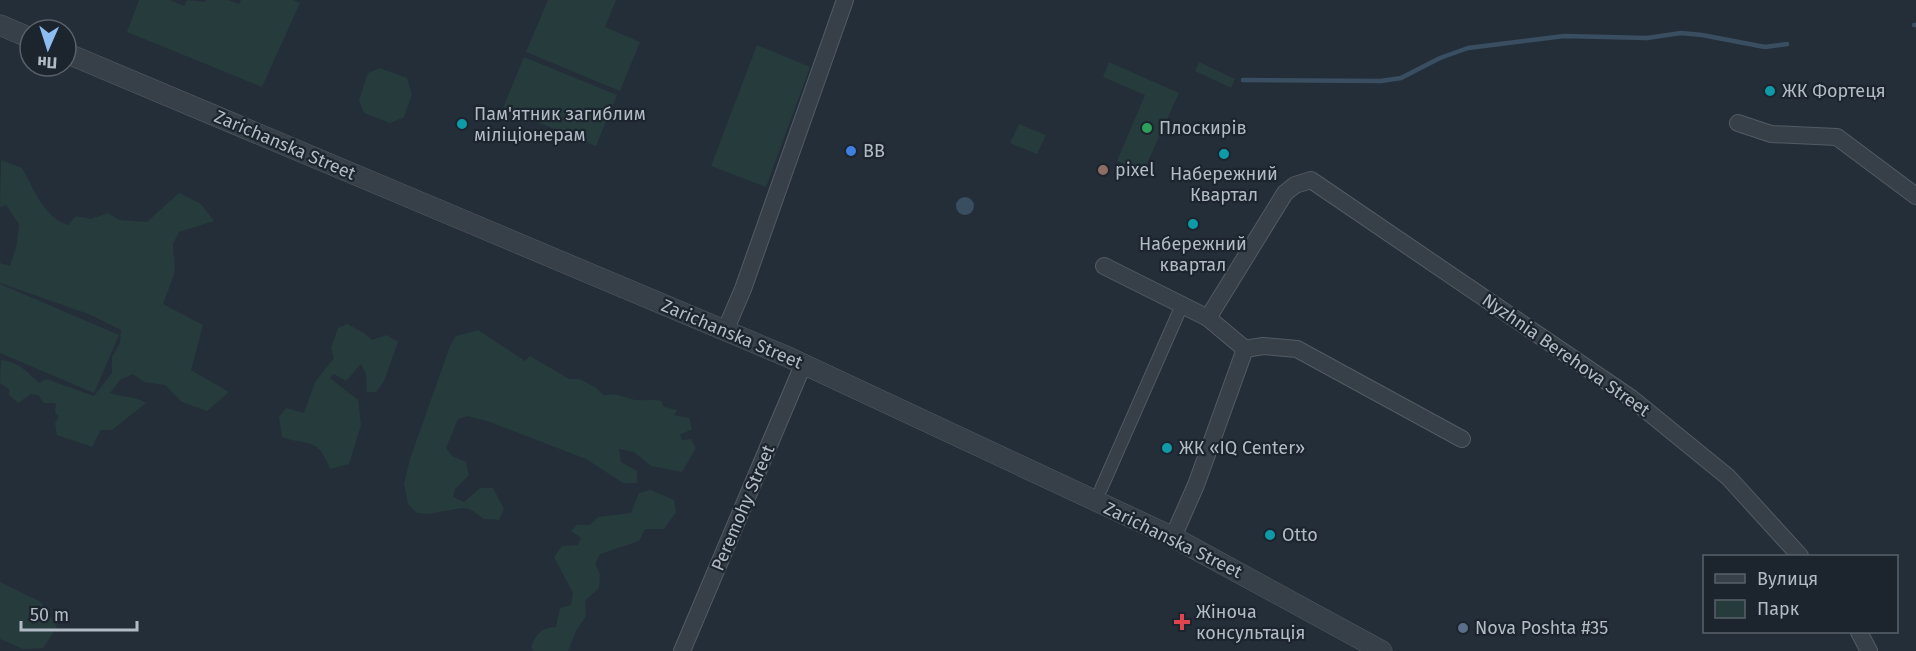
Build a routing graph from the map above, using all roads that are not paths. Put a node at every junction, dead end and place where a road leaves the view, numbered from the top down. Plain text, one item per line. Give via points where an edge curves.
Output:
1 (845, 0) edge
2 (0, 25) edge
3 (18, 33) edge
4 (78, 58) edge
5 (1738, 123) dead end
6 (1916, 196) edge
7 (1104, 266) dead end
8 (1182, 305) junction
9 (1208, 318) junction
10 (725, 331) junction
11 (1245, 349) junction
12 (803, 365) junction
13 (1462, 439) dead end
14 (1101, 489) dead end
15 (1173, 537) junction
16 (1799, 555) edge
17 (1860, 633) edge
18 (682, 651) edge
19 (1382, 651) edge
20 (1869, 651) edge

1 - 10 street
2 - 3 street
4 - 10 street, Zarichanska Street
5 - 6 street via 1771,134 1837,137
7 - 8 street
8 - 9 street
8 - 14 street
9 - 11 street
9 - 16 street, Nyzhnia Berehova Street via 1280,200 1295,185 1311,180 1632,398 1728,477
10 - 12 street, Zarichanska Street
11 - 13 street via 1297,349
11 - 15 street
12 - 15 street, Zarichanska Street
12 - 18 street, Peremohy Street
15 - 19 street, Zarichanska Street
17 - 20 street

